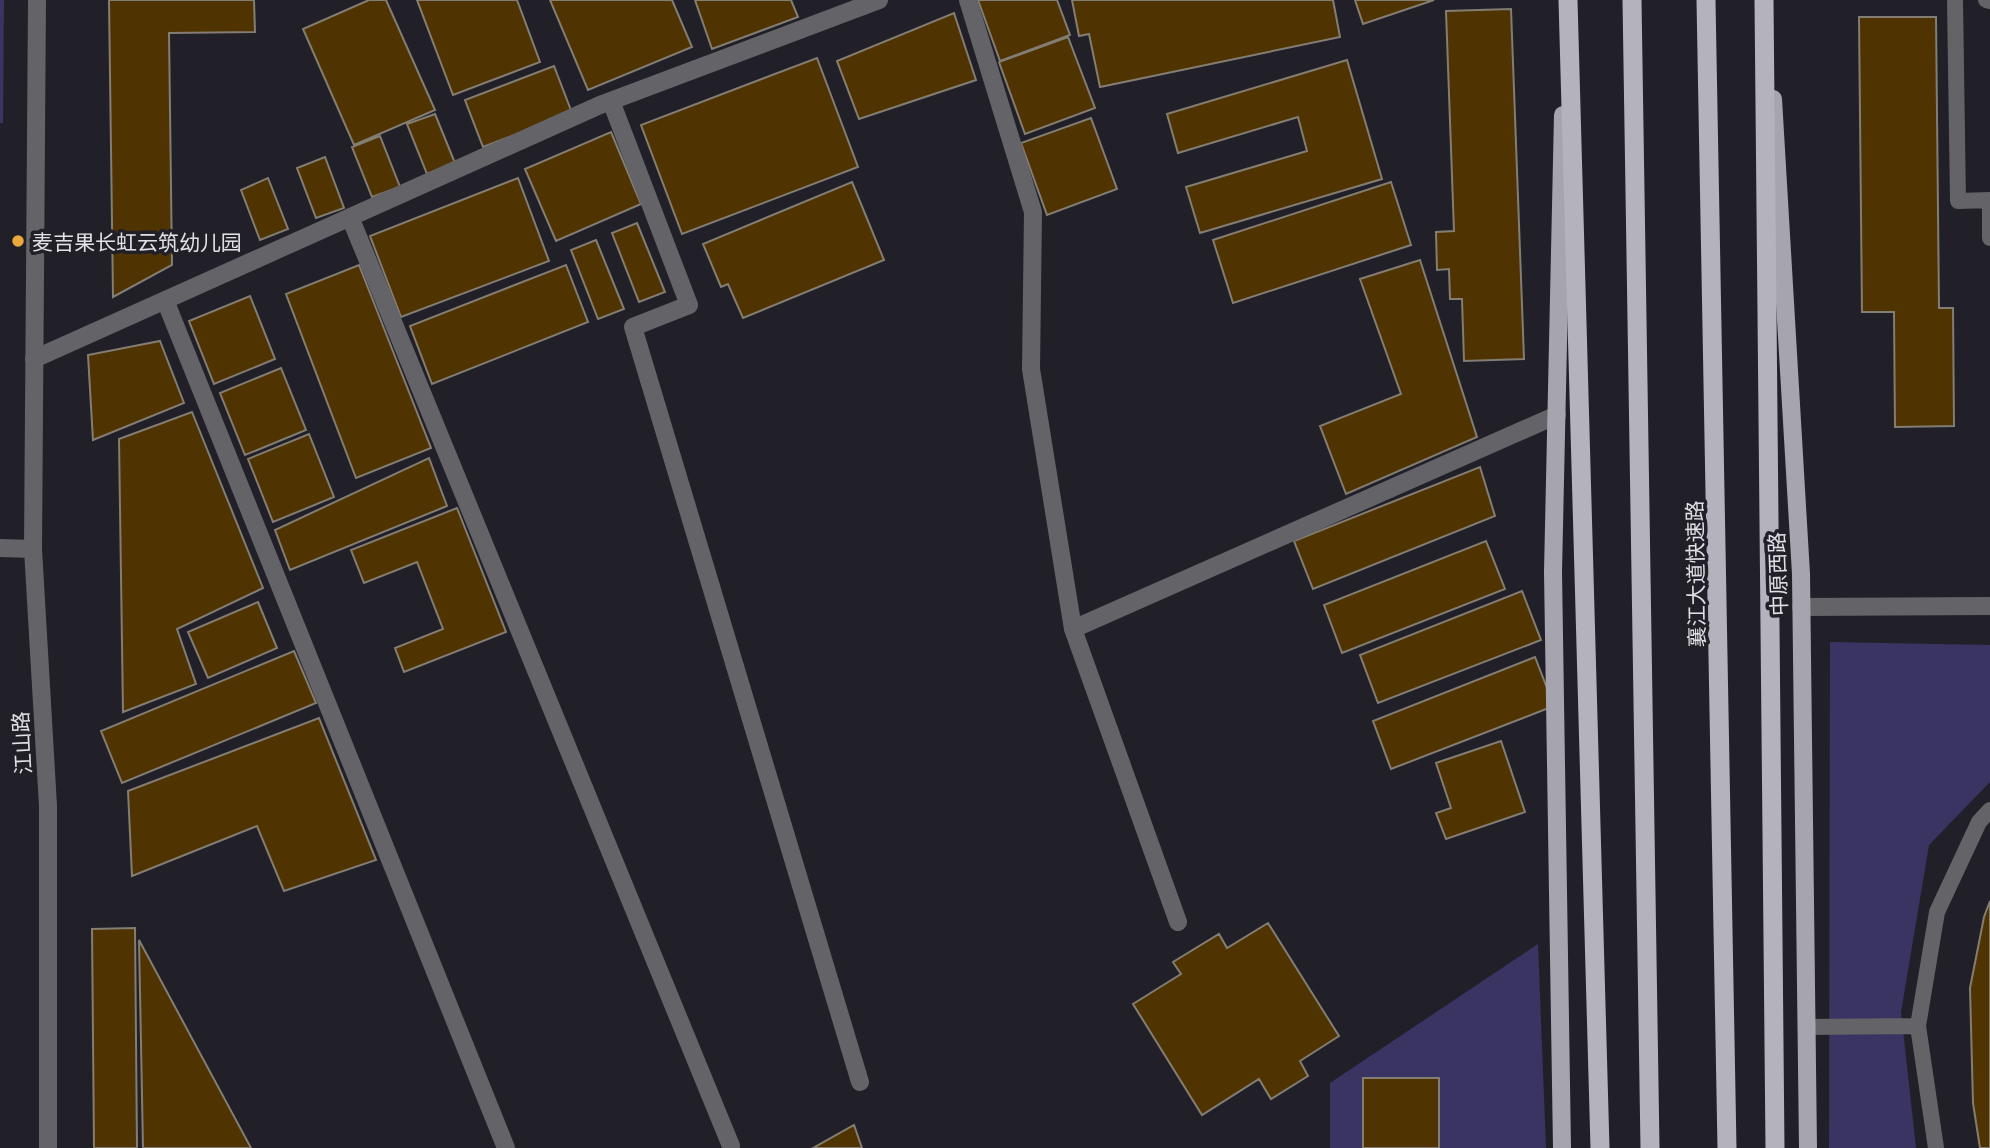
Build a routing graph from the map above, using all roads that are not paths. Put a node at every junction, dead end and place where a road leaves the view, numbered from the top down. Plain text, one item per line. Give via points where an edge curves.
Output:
1 (37, 0) edge
2 (879, 0) edge
3 (968, 0) edge
4 (1567, 0) edge
5 (1632, 0) edge
6 (1706, 0) edge
7 (1766, 0) edge
8 (1955, 0) edge
9 (611, 101) junction
10 (1990, 200) edge
11 (350, 217) junction
12 (1990, 238) edge
13 (165, 300) junction
14 (34, 359) junction
15 (1557, 415) junction
16 (0, 548) edge
17 (33, 548) junction
18 (1990, 606) edge
19 (1801, 607) junction
20 (1073, 629) junction
21 (1990, 810) edge
22 (1178, 922) dead end
23 (1918, 1026) junction
24 (1807, 1027) junction
25 (860, 1082) dead end
26 (731, 1146) dead end
27 (48, 1148) edge
28 (506, 1148) edge
29 (1562, 1148) edge
30 (1600, 1148) edge
31 (1650, 1148) edge
32 (1727, 1148) edge
33 (1775, 1148) edge
34 (1808, 1148) edge
35 (1936, 1148) edge

1 - 14 street, 江山路
2 - 9 street
3 - 20 street via 1034,212 1031,369
4 - 15 main road
4 - 30 highway
5 - 31 highway
6 - 32 highway, 襄江大道快速路
7 - 19 main road, 中原西路
7 - 33 highway
8 - 10 lane via 1958,201
9 - 11 street
9 - 25 street via 689,305 633,327
10 - 12 lane
11 - 13 street
11 - 26 street
13 - 14 street
13 - 28 street
14 - 17 street, 江山路
15 - 20 street
15 - 29 main road via 1553,572
16 - 17 street
17 - 27 street, 江山路 via 48,806
18 - 19 street
19 - 24 main road, 中原西路
20 - 22 street
21 - 23 lane via 1979,822 1937,912
23 - 24 lane
23 - 35 lane
24 - 34 main road, 中原西路

